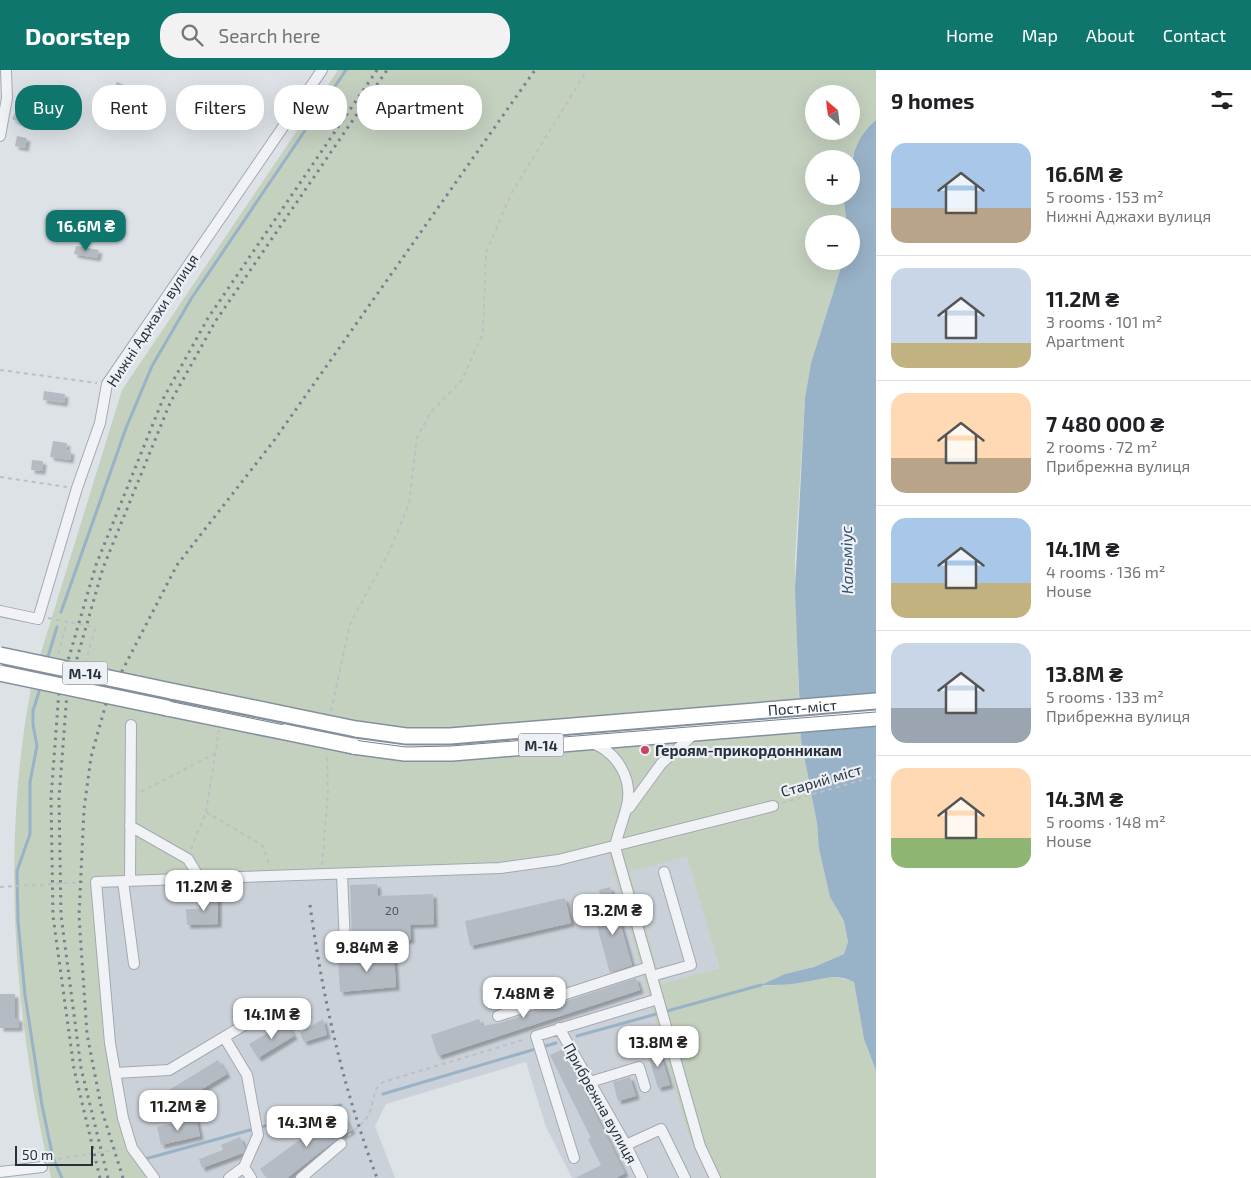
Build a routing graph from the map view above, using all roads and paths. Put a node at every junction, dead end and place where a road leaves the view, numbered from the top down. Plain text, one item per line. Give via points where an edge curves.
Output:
1 (6, 70) edge
2 (322, 70) edge
3 (587, 70) edge
4 (0, 136) edge
5 (0, 370) edge
6 (107, 384) junction
7 (0, 477) edge
8 (77, 488) junction
9 (0, 611) edge
10 (39, 616) junction
11 (67, 621) junction
12 (0, 655) edge
13 (57, 656) dead end
14 (85, 662) dead end
15 (0, 673) edge
16 (876, 701) edge
17 (876, 718) edge
18 (330, 720) dead end
19 (131, 725) dead end
20 (696, 733) junction
21 (218, 734) dead end
22 (588, 742) junction
23 (327, 745) dead end
24 (214, 754) junction
25 (876, 776) edge
26 (130, 798) junction
27 (772, 806) joint
28 (206, 812) junction
29 (624, 816) junction
30 (130, 826) junction
31 (615, 847) junction
32 (188, 859) junction
33 (664, 872) dead end
34 (342, 874) junction
35 (321, 875) junction
36 (274, 876) junction
37 (200, 879) junction
38 (127, 881) junction
39 (96, 882) junction
40 (0, 887) edge
41 (345, 945) dead end
42 (134, 964) dead end
43 (650, 971) junction
44 (659, 1002) junction
45 (271, 1009) dead end
46 (498, 1016) dead end
47 (559, 1028) junction
48 (536, 1036) junction
49 (224, 1037) junction
50 (115, 1074) junction
51 (590, 1082) junction
52 (645, 1087) dead end
53 (341, 1144) joint
54 (626, 1145) junction
55 (132, 1148) junction
56 (574, 1158) dead end
57 (45, 1166) joint
58 (244, 1168) junction
59 (0, 1172) edge
60 (154, 1178) edge
61 (229, 1178) edge
62 (252, 1178) edge
63 (301, 1178) edge
64 (642, 1178) edge
65 (685, 1178) edge
66 (716, 1178) edge

1 - 4 street via 7,98
2 - 6 street, Нижні Аджахи вулиця
3 - 18 path via 511,194 486,253 483,333 462,380 432,412 417,436 409,504 388,554 350,624
5 - 6 path
6 - 8 street, Нижні Аджахи вулиця via 100,423
7 - 8 path
8 - 10 street, Нижні Аджахи вулиця
9 - 10 street via 38,619
10 - 11 path
11 - 13 path
11 - 14 path via 95,629
12 - 16 highway, Пост-міст / М-14, bridge via 356,729 406,736 450,736
15 - 22 highway, М-14, bridge via 382,751 429,754
17 - 20 highway, Пост-міст / М-14
19 - 26 street
20 - 22 highway, М-14
20 - 29 street via 661,764
21 - 24 path
22 - 29 street via 610,754 621,767 628,791
23 - 35 path via 328,793
24 - 26 path
24 - 28 path
25 - 27 path, Старий міст
26 - 30 street
27 - 31 street
28 - 32 path
28 - 36 path via 262,845
29 - 31 street
30 - 32 street
30 - 38 street
31 - 34 street via 558,860 500,868
31 - 43 street
32 - 37 street
33 - 43 street via 691,965
34 - 35 street
34 - 41 street
35 - 36 street
36 - 37 street
37 - 38 street
38 - 39 street
38 - 42 street
39 - 40 path
39 - 50 street
43 - 44 street
43 - 46 street
44 - 47 street
44 - 66 street via 700,1146
45 - 49 street
47 - 48 street
47 - 51 street, Прибрежна вулиця
48 - 53 path via 383,1082 374,1090 372,1110 367,1119
48 - 56 street
49 - 50 street via 169,1070
49 - 58 street via 247,1075 258,1135
50 - 55 street
51 - 52 street via 639,1067
51 - 54 street, Прибрежна вулиця
53 - 63 street
54 - 64 street, Прибрежна вулиця
54 - 65 street via 661,1128
55 - 57 path via 61,1158
55 - 60 street
57 - 59 street
58 - 61 street
58 - 62 street

